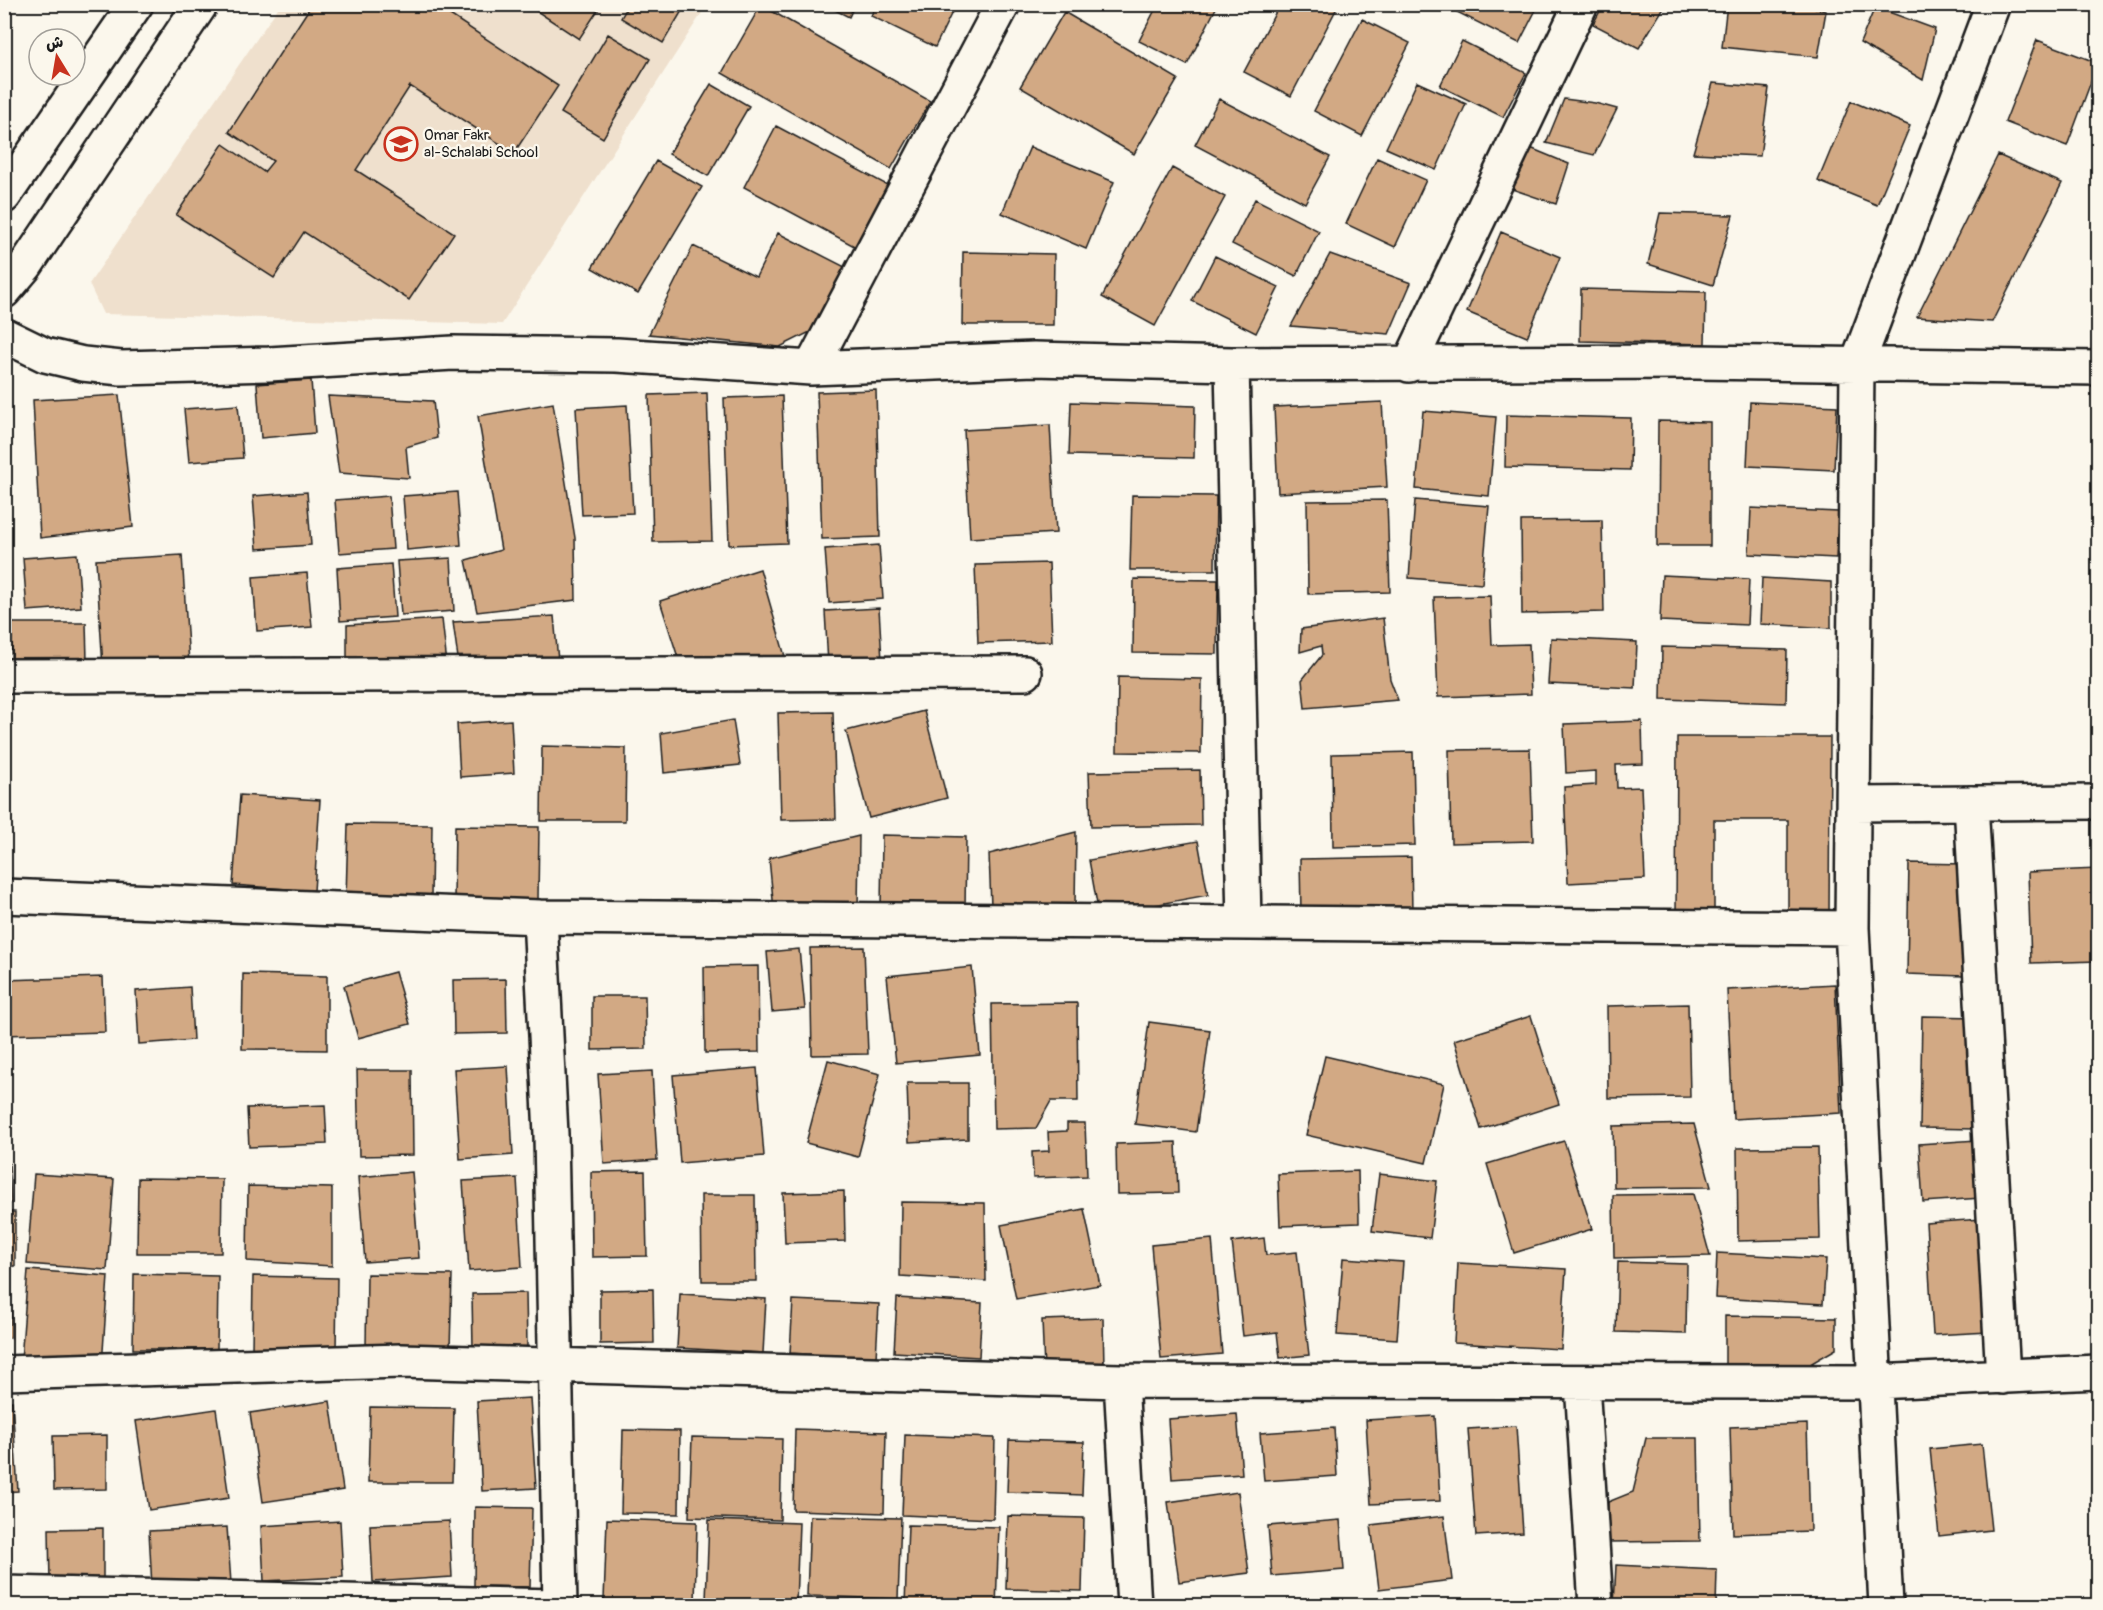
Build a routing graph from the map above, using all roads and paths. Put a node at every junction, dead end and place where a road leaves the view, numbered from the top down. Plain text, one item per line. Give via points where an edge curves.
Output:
1 (136, 4) edge
2 (201, 4) edge
3 (1003, 4) edge
4 (1581, 4) edge
5 (1993, 4) edge
6 (5, 192) edge
7 (4, 291) edge
8 (4, 335) edge
9 (1232, 364) junction
10 (1409, 365) junction
11 (1857, 365) junction
12 (811, 368) junction
13 (2098, 368) edge
14 (1025, 673) dead end
15 (4, 676) edge
16 (2098, 802) edge
17 (1971, 803) junction
18 (1854, 804) junction
19 (4, 896) edge
20 (540, 917) junction
21 (1244, 923) junction
22 (1852, 928) junction
23 (555, 1365) junction
24 (2098, 1372) edge
25 (4, 1373) edge
26 (2002, 1377) junction
27 (1121, 1381) junction
28 (1875, 1382) junction
29 (1582, 1383) junction
30 (4, 1593) edge
31 (555, 1605) edge
32 (560, 1605) edge
33 (1134, 1605) edge
34 (1596, 1605) edge
35 (1886, 1605) edge

1 - 6 street
2 - 7 street via 26,265
3 - 12 street
4 - 10 street
5 - 11 street
8 - 12 street via 45,355 121,368 453,353 617,355
9 - 10 street
9 - 12 street via 1034,360
9 - 21 street
10 - 11 street
11 - 13 street
11 - 18 street
14 - 15 street
16 - 17 street
17 - 18 street
17 - 26 street
18 - 22 street
19 - 20 street
20 - 21 street
20 - 23 street via 551,1134
21 - 22 street
22 - 28 street
23 - 25 street via 401,1361
23 - 27 street
23 - 32 street
24 - 26 street
26 - 28 street
27 - 29 street
27 - 33 street
28 - 29 street
28 - 35 street
29 - 34 street
30 - 31 street

